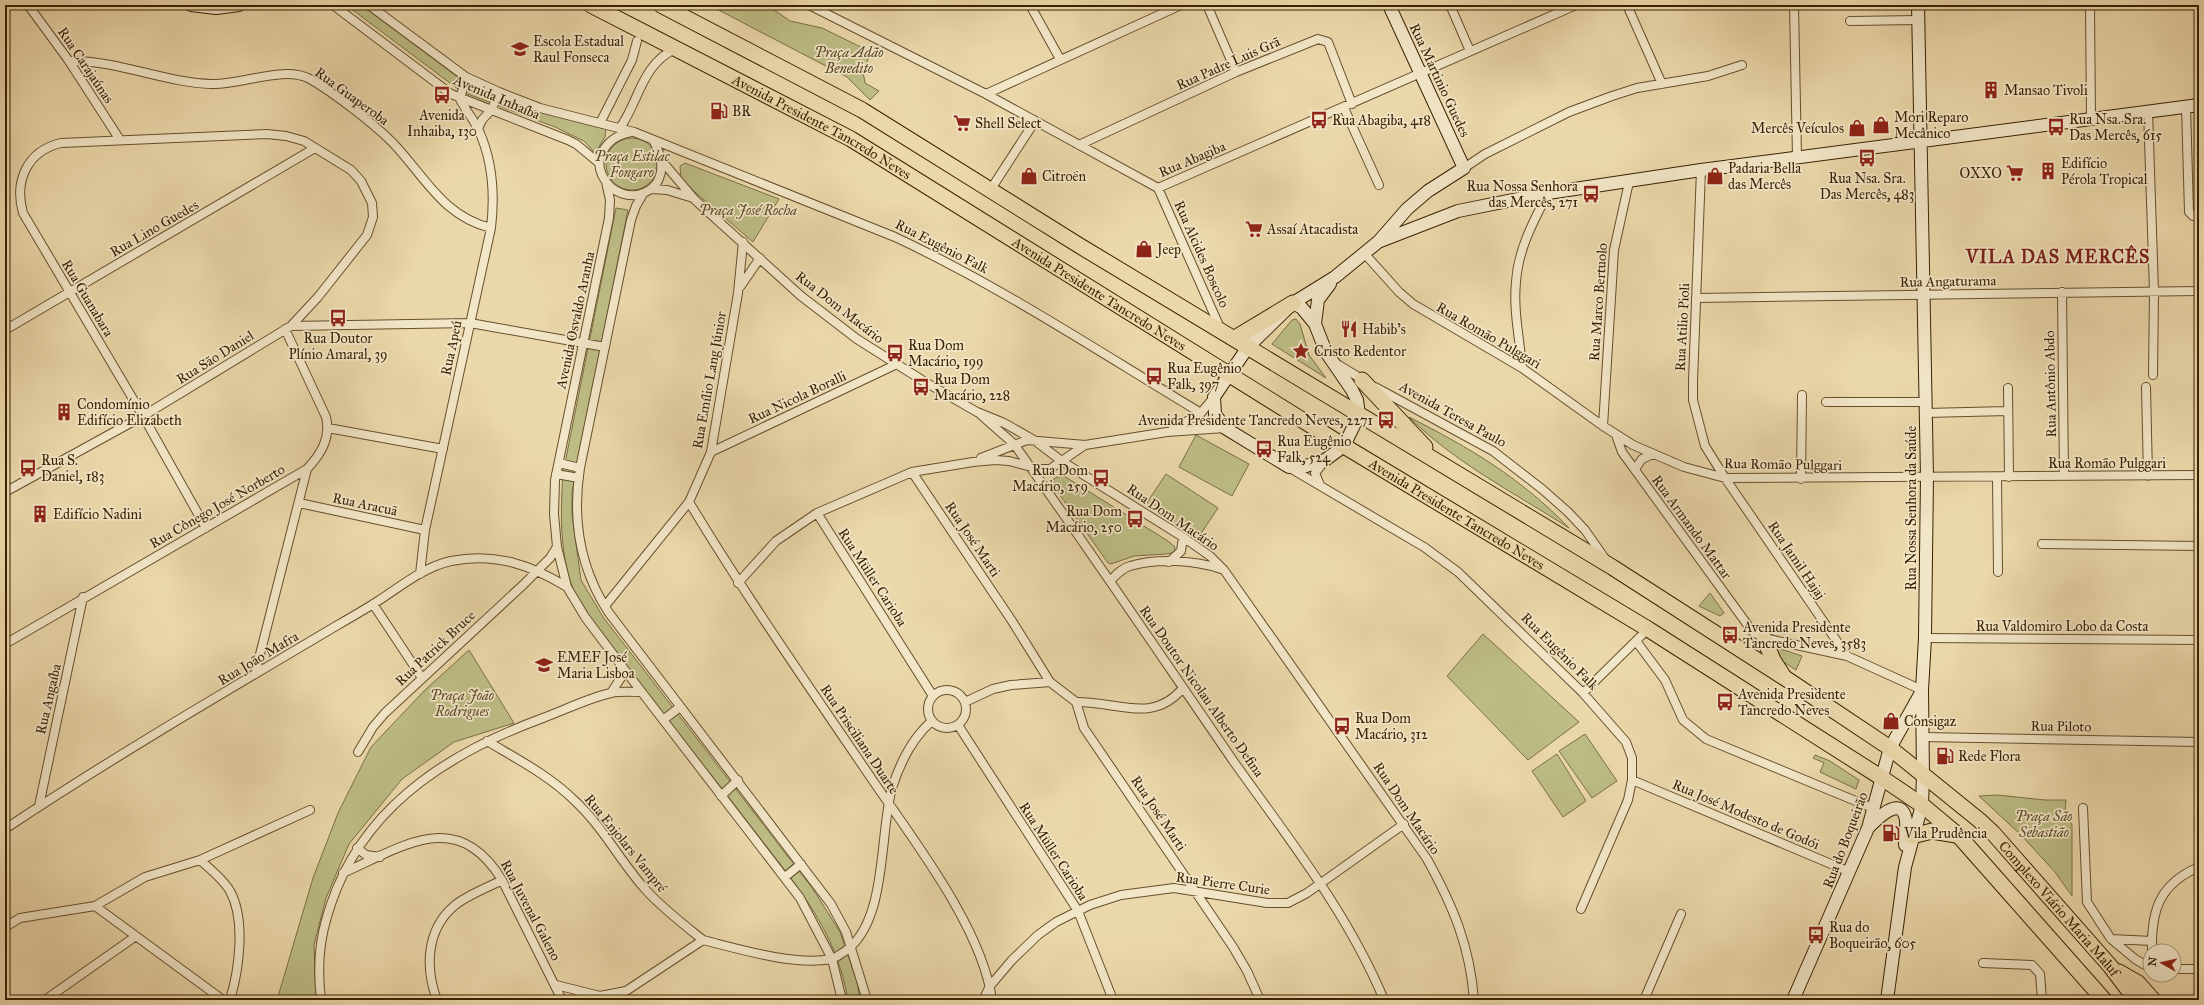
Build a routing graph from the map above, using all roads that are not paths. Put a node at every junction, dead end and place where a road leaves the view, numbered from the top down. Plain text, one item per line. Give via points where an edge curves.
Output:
1 (28, 5) edge
2 (190, 5) edge
3 (239, 5) edge
4 (333, 5) edge
5 (369, 5) edge
6 (591, 5) edge
7 (662, 5) edge
8 (809, 5) edge
9 (1030, 5) edge
10 (1181, 5) edge
11 (1207, 5) edge
12 (1389, 5) edge
13 (1450, 5) edge
14 (1576, 5) edge
15 (1627, 5) edge
16 (1794, 5) edge
17 (2090, 5) edge
18 (1919, 11) edge
19 (1850, 21) dead end
20 (637, 41) dead end
21 (675, 49) junction
22 (1470, 51) junction
23 (1060, 58) junction
24 (68, 61) junction
25 (1742, 65) dead end
26 (1236, 72) junction
27 (1420, 74) junction
28 (466, 77) junction
29 (1662, 84) junction
30 (499, 92) junction
31 (986, 94) junction
32 (460, 99) junction
33 (1352, 104) junction
34 (2199, 104) edge
35 (2186, 106) junction
36 (1344, 108) junction
37 (492, 109) junction
38 (2148, 111) junction
39 (2091, 118) junction
40 (1035, 121) junction
41 (600, 123) junction
42 (620, 128) junction
43 (478, 129) junction
44 (634, 132) junction
45 (120, 140) junction
46 (653, 140) junction
47 (1920, 142) junction
48 (1079, 145) junction
49 (315, 148) junction
50 (1797, 158) junction
51 (662, 161) junction
52 (599, 163) junction
53 (1464, 168) junction
54 (1701, 170) junction
55 (606, 182) junction
56 (1629, 182) junction
57 (1379, 185) dead end
58 (1158, 188) junction
59 (652, 189) junction
60 (991, 189) junction
61 (1548, 193) junction
62 (643, 194) junction
63 (695, 200) junction
64 (2199, 216) edge
65 (491, 228) junction
66 (743, 242) junction
67 (1378, 242) junction
68 (1364, 253) junction
69 (760, 258) junction
70 (1334, 277) junction
71 (70, 291) junction
72 (2154, 291) junction
73 (2199, 291) edge
74 (738, 292) junction
75 (2062, 292) junction
76 (1924, 294) junction
77 (1696, 298) junction
78 (1293, 303) junction
79 (470, 323) junction
80 (1315, 324) junction
81 (288, 328) junction
82 (5, 330) edge
83 (1221, 330) junction
84 (1235, 338) junction
85 (584, 343) junction
86 (605, 347) junction
87 (1248, 347) junction
88 (1333, 362) junction
89 (895, 365) junction
90 (1522, 368) junction
91 (1229, 373) junction
92 (2153, 375) dead end
93 (1362, 380) junction
94 (2146, 387) dead end
95 (2008, 388) dead end
96 (1802, 395) dead end
97 (1214, 397) junction
98 (1826, 402) dead end
99 (1926, 407) junction
100 (2008, 411) junction
101 (978, 412) junction
102 (1200, 413) junction
103 (1359, 415) junction
104 (143, 416) junction
105 (1603, 426) junction
106 (328, 428) junction
107 (1225, 428) junction
108 (1167, 432) junction
109 (1616, 435) junction
110 (1034, 440) junction
111 (1014, 444) junction
112 (1085, 445) junction
113 (1344, 446) junction
114 (443, 449) junction
115 (711, 452) junction
116 (1653, 454) junction
117 (1325, 460) junction
118 (1438, 461) junction
119 (973, 462) junction
120 (1063, 462) junction
121 (559, 463) junction
122 (1028, 465) junction
123 (1289, 467) junction
124 (580, 468) junction
125 (307, 469) junction
126 (1635, 469) junction
127 (912, 472) junction
128 (556, 474) junction
129 (2199, 475) edge
130 (2064, 476) junction
131 (2148, 476) junction
132 (1927, 477) junction
133 (1997, 477) junction
134 (2008, 477) junction
135 (579, 478) junction
136 (1725, 478) junction
137 (1801, 479) junction
138 (1322, 487) junction
139 (5, 492) edge
140 (299, 502) junction
141 (689, 502) junction
142 (817, 513) junction
143 (206, 528) junction
144 (425, 530) junction
145 (1183, 537) junction
146 (2042, 544) dead end
147 (2199, 546) edge
148 (557, 547) junction
149 (1169, 562) junction
150 (1612, 567) junction
151 (537, 570) junction
152 (1224, 570) junction
153 (1998, 572) dead end
154 (420, 574) junction
155 (1110, 581) junction
156 (738, 583) junction
157 (567, 587) junction
158 (83, 597) junction
159 (373, 604) junction
160 (605, 606) junction
161 (1648, 629) junction
162 (1758, 635) junction
163 (1925, 638) junction
164 (2199, 640) edge
165 (1636, 641) junction
166 (5, 644) edge
167 (1847, 656) junction
168 (624, 669) junction
169 (255, 674) junction
170 (422, 678) junction
171 (1785, 678) junction
172 (1050, 682) junction
173 (1183, 688) junction
174 (1922, 690) junction
175 (641, 692) junction
176 (610, 693) junction
177 (1583, 693) junction
178 (933, 696) junction
179 (965, 702) junction
180 (1076, 702) junction
181 (680, 707) junction
182 (663, 720) junction
183 (932, 721) junction
184 (958, 725) junction
185 (1922, 737) junction
186 (487, 741) junction
187 (2199, 742) edge
188 (1890, 748) junction
189 (358, 752) dead end
190 (1923, 775) junction
191 (1882, 778) junction
192 (738, 780) junction
193 (1632, 780) junction
194 (721, 796) junction
195 (889, 805) junction
196 (1922, 805) junction
197 (38, 806) junction
198 (2083, 808) dead end
199 (1875, 809) junction
200 (310, 810) dead end
201 (1404, 824) junction
202 (1868, 828) junction
203 (5, 829) edge
204 (1912, 836) junction
205 (1959, 836) junction
206 (357, 848) junction
207 (381, 857) junction
208 (200, 860) junction
209 (801, 864) junction
210 (1904, 867) junction
211 (2199, 867) edge
212 (1850, 872) junction
213 (343, 873) junction
214 (785, 877) junction
215 (502, 880) junction
216 (1319, 884) junction
217 (1197, 892) junction
218 (95, 906) junction
219 (1581, 909) dead end
220 (1078, 911) junction
221 (1681, 914) dead end
222 (5, 927) edge
223 (136, 936) junction
224 (2111, 939) junction
225 (703, 940) junction
226 (2152, 941) joint
227 (852, 947) junction
228 (832, 960) junction
229 (1983, 963) dead end
230 (2142, 963) edge
231 (2111, 967) junction
232 (2182, 969) edge
233 (2199, 969) edge
234 (2079, 971) junction
235 (556, 985) junction
236 (990, 986) junction
237 (588, 994) junction
238 (45, 1000) edge
239 (223, 1000) edge
240 (230, 1000) edge
241 (321, 1000) edge
242 (437, 1000) edge
243 (562, 1000) edge
244 (572, 1000) edge
245 (842, 1000) edge
246 (867, 1000) edge
247 (983, 1000) edge
248 (992, 1000) edge
249 (1113, 1000) edge
250 (1260, 1000) edge
251 (1384, 1000) edge
252 (1474, 1000) edge
253 (1644, 1000) edge
254 (1793, 1000) edge
255 (1887, 1000) edge
256 (2042, 1000) edge
257 (2095, 1000) edge
258 (2104, 1000) edge
259 (2136, 1000) edge
260 (2153, 1000) edge

1 - 24 street, Rua Carajaúnas
2 - 3 main road via 216,8
4 - 32 street, Avenida Inhaíba via 439,86
5 - 28 street, Avenida Inhaíba
6 - 21 highway, Avenida Presidente Tancredo Neves
7 - 60 highway, Avenida Presidente Tancredo Neves via 862,110
8 - 31 street, Rua Abagiba
9 - 23 street
10 - 23 street
11 - 26 street
12 - 27 main road, Rua Martinio Guedes
13 - 22 street
14 - 22 street, Rua Abagiba
15 - 29 street
16 - 50 street
17 - 39 street
18 - 19 street
18 - 47 main road, Rua Nossa Senhora da Saúde
20 - 41 street via 632,60
21 - 42 street via 665,53 649,68
21 - 91 highway, Avenida Presidente Tancredo Neves via 851,139
22 - 27 street, Rua Abagiba
23 - 31 street
24 - 45 street, Rua Carajaúnas
24 - 65 street, Rua Guaperoba via 107,64 211,84 233,84 274,74 305,77 388,139 448,206 467,220
25 - 29 street via 1708,76
26 - 33 street, Rua Padre Luis Grã via 1322,39 1328,42
26 - 48 street, Rua Padre Luis Grã
27 - 33 street, Rua Abagiba
27 - 53 main road, Rua Martinio Guedes
28 - 30 street, Avenida Inhaíba
28 - 32 street
29 - 53 street via 1637,88 1569,112 1485,154
30 - 37 street
30 - 41 street, Avenida Inhaíba via 540,108
31 - 40 street, Rua Abagiba
32 - 37 street, Avenida Inhaíba
32 - 43 street, Rua Apeú
33 - 36 street, Rua Abagiba
34 - 35 main road
35 - 38 main road
35 - 64 street via 2189,212 2193,216
36 - 57 street
36 - 58 street, Rua Abagiba
37 - 43 street
37 - 52 street, Avenida Inhaíba via 576,144
38 - 39 main road
38 - 72 street
39 - 47 main road
40 - 48 street, Rua Abagiba
40 - 60 street
41 - 42 street, Avenida Inhaíba
42 - 44 street, Avenida Inhaíba
43 - 65 street, Rua Apeú via 489,156 492,173
44 - 46 street
44 - 52 street via 613,138 604,147
45 - 49 street via 277,134 294,138
45 - 71 street, Rua Guanabara via 50,145 34,157 21,180 19,199 22,213
46 - 51 street
46 - 102 street, Rua Eugênio Falk via 895,237 926,252 989,286
47 - 50 main road
47 - 76 main road, Rua Nossa Senhora da Saúde
48 - 58 street, Rua Abagiba
49 - 71 street, Rua Lino Guedes
49 - 81 street via 351,170 361,181 372,203 373,217 367,235 318,297
50 - 54 main road
51 - 59 street via 659,181
51 - 63 street, Rua Dom Macário
52 - 55 street
53 - 67 main road via 1428,191 1407,209
54 - 56 main road
54 - 77 street, Rua Atilio Pioli
55 - 62 street via 625,194
55 - 85 street, Avenida Osvaldo Aranha via 610,200 609,218
56 - 61 main road
56 - 105 street, Rua Marco Bertuolo via 1614,250
58 - 83 street, Rua Alcides Boscolo
59 - 62 street
59 - 63 street, Rua Dom Macário via 667,190
60 - 83 highway, Avenida Presidente Tancredo Neves via 1080,246
61 - 67 main road via 1458,211
61 - 90 street via 1524,243 1517,269 1516,302
62 - 86 street via 631,220
63 - 66 street, Rua Dom Macário
65 - 79 street, Rua Apeú
66 - 69 street, Rua Dom Macário
66 - 74 street, Rua Emílio Lang Júnior
67 - 68 main road
68 - 70 main road
68 - 90 street, Rua Romão Pulggari via 1413,304
69 - 74 street, Rua Emílio Lang Júnior via 745,277
69 - 89 street, Rua Dom Macário via 823,314
70 - 78 main road
70 - 80 main road, Avenida Teresa Paulo via 1320,296
71 - 82 street, Rua Lino Guedes
71 - 104 street, Rua Guanabara
72 - 73 street, Rua Angaturama
72 - 75 street, Rua Angaturama
72 - 92 street
74 - 115 street, Rua Emílio Lang Júnior
75 - 76 street, Rua Angaturama
75 - 130 street, Rua Antônio Abdo
76 - 77 street, Rua Angaturama
76 - 99 main road, Rua Nossa Senhora da Saúde
77 - 136 street, Rua Atilio Pioli via 1693,400 1705,446
78 - 80 main road, Avenida Teresa Paulo via 1302,308
78 - 84 highway
78 - 87 main road
79 - 81 street
79 - 85 street
79 - 114 street, Rua Apeú
80 - 88 main road, Avenida Teresa Paulo via 1320,341
81 - 104 street, Rua São Daniel
81 - 106 street via 326,417
83 - 84 highway, Avenida Presidente Tancredo Neves
84 - 87 highway, Avenida Presidente Tancredo Neves
85 - 86 street
85 - 121 street, Avenida Osvaldo Aranha
86 - 124 street
87 - 91 main road
87 - 103 highway, Avenida Presidente Tancredo Neves
88 - 93 street, Avenida Teresa Paulo
88 - 103 main road via 1357,400
89 - 101 street, Rua Dom Macário
89 - 115 street, Rua Nicola Boralli
90 - 105 street, Rua Romão Pulggari
91 - 97 main road
91 - 113 highway, Avenida Presidente Tancredo Neves
93 - 118 highway
93 - 150 street, Avenida Teresa Paulo via 1493,451 1568,512 1585,530
94 - 131 street
95 - 100 street
96 - 137 street
97 - 102 street
97 - 107 main road, Rua Eugênio Falk via 1215,414
98 - 99 street
99 - 100 street
99 - 132 main road, Rua Nossa Senhora da Saúde
100 - 134 street
101 - 110 street, Rua Dom Macário
101 - 111 street, Rua Doutor Nicolau Alberto Defina
102 - 108 street via 1185,424
103 - 113 main road
103 - 118 highway, Avenida Presidente Tancredo Neves
104 - 139 street, Rua São Daniel
104 - 143 street, Rua Guanabara
105 - 109 street, Rua Romão Pulggari
106 - 114 street
106 - 125 street, Rua Cônego José Norberto via 321,452
107 - 108 street
107 - 123 main road, Rua Eugênio Falk
108 - 112 street
109 - 116 street, Rua Romão Pulggari
109 - 126 street, Rua Armando Mattar via 1622,452
110 - 111 street
110 - 112 street
110 - 120 street, Rua Dom Macário
111 - 119 street
111 - 122 street, Rua Doutor Nicolau Alberto Defina
112 - 120 street
113 - 117 main road
113 - 161 highway, Avenida Presidente Tancredo Neves
114 - 144 street, Rua Apeú
115 - 141 street, Rua Emílio Lang Júnior
116 - 126 street via 1642,459
116 - 136 street, Rua Romão Pulggari via 1684,467
117 - 123 main road via 1303,467
117 - 138 street via 1316,468 1315,473
118 - 150 highway, Avenida Presidente Tancredo Neves
119 - 122 street via 1010,461
119 - 127 street
120 - 122 street via 1050,469 1038,469
120 - 145 street, Rua Dom Macário
121 - 124 street
121 - 128 street, Avenida Osvaldo Aranha
122 - 155 street, Rua Doutor Nicolau Alberto Defina
123 - 138 street, Rua Eugênio Falk
124 - 135 street
125 - 140 street
125 - 143 street, Rua Cônego José Norberto
126 - 162 street, Rua Armando Mattar
127 - 142 street
127 - 172 street, Rua José Marti
128 - 135 street
128 - 148 street, Avenida Osvaldo Aranha via 554,514
129 - 131 street, Rua Romão Pulggari
130 - 131 street, Rua Romão Pulggari
130 - 134 street, Rua Romão Pulggari
132 - 133 street, Rua Romão Pulggari
132 - 137 street, Rua Romão Pulggari
132 - 163 main road, Rua Nossa Senhora da Saúde
133 - 134 street, Rua Romão Pulggari
133 - 153 street
135 - 160 street via 576,492 581,549
136 - 137 street, Rua Romão Pulggari
136 - 167 street, Rua Jamil Hajaj
138 - 177 street, Rua Eugênio Falk via 1424,547 1458,572
140 - 144 street, Rua Aracuã
140 - 169 street
141 - 156 street, Rua Prisciliana Duarte
141 - 160 street, Rua Emílio Lang Júnior
142 - 156 street via 776,541
142 - 178 street, Rua Müller Carioba
143 - 158 street, Rua Cônego José Norberto
144 - 154 street, Rua Apeú
145 - 149 street via 1181,551
145 - 152 street, Rua Dom Macário via 1210,556
146 - 147 street
148 - 151 street
148 - 157 street, Avenida Osvaldo Aranha
149 - 152 street via 1195,562
149 - 155 street via 1129,566
150 - 171 highway, Avenida Presidente Tancredo Neves
151 - 154 street, Rua João Mafra via 499,558 474,558 438,565
151 - 157 street, Rua João Mafra
151 - 170 street, Rua Patrick Bruce
152 - 201 street, Rua Dom Macário
154 - 159 street, Rua João Mafra
155 - 173 street, Rua Doutor Nicolau Alberto Defina
156 - 195 street, Rua Prisciliana Duarte
157 - 168 street via 585,617
158 - 166 street, Rua Cônego José Norberto
158 - 197 street, Rua Angaíba
159 - 169 street, Rua João Mafra
159 - 170 street
160 - 181 street
161 - 165 street
161 - 191 highway, Avenida Presidente Tancredo Neves
162 - 167 street
162 - 171 highway
163 - 164 street, Rua Valdomiro Lobo da Costa
163 - 174 main road, Rua Nossa Senhora da Saúde
165 - 177 street
165 - 199 street via 1665,680 1683,720 1706,739
167 - 174 street
168 - 175 street
168 - 176 street
169 - 197 street, Rua João Mafra
170 - 189 street, Rua Patrick Bruce via 373,727
171 - 188 highway, Avenida Presidente Tancredo Neves
172 - 179 street via 1005,686
172 - 180 street
173 - 180 street via 1174,698 1159,707 1136,709
173 - 216 street, Rua Doutor Nicolau Alberto Defina
174 - 185 main road, Rua Nossa Senhora da Saúde
174 - 188 main road, Rua do Boqueirão
175 - 176 street
175 - 182 street
176 - 186 street
177 - 193 street, Rua Eugênio Falk via 1626,742 1632,758
178 - 179 street via 943,690 954,691
178 - 183 street via 928,711
179 - 184 street via 966,715
180 - 217 street, Rua José Marti via 1084,728
181 - 182 street
181 - 192 street
182 - 194 street
183 - 184 street via 947,729
183 - 195 street via 922,729 902,760
184 - 220 street, Rua Müller Carioba
185 - 187 street, Rua Piloto
185 - 190 main road, Rua Nossa Senhora da Saúde
186 - 206 street via 427,776 397,800
186 - 225 street, Rua Enjolars Vampré via 555,783 574,800 592,818 644,889 664,909
188 - 190 highway, Avenida Presidente Tancredo Neves
188 - 191 main road, Rua do Boqueirão
190 - 196 main road, Rua Nossa Senhora da Saúde
190 - 231 highway, Complexo Viário Maria Maluf via 1993,833
191 - 196 highway, Avenida Presidente Tancredo Neves
191 - 199 main road, Rua do Boqueirão
192 - 194 street
192 - 209 street
193 - 212 street, Rua José Modesto de Godói
193 - 219 street, Rua Eugênio Falk via 1624,813
194 - 214 street
195 - 227 street via 882,862 871,915
195 - 236 street, Rua Prisciliana Duarte via 936,875 973,939
196 - 204 main road, Rua Nossa Senhora da Saúde
196 - 205 highway, Complexo Viário Maria Maluf
197 - 203 street, Rua João Mafra
198 - 224 street via 2085,893 2089,907
199 - 202 main road, Rua do Boqueirão
200 - 208 street
201 - 216 street, Rua Pierre Curie
201 - 252 street, Rua Dom Macário via 1444,889 1465,941
202 - 210 main road via 1889,810 1894,808 1902,811 1906,821
202 - 212 main road, Rua do Boqueirão
204 - 205 highway via 1932,831
204 - 210 main road, Rua Nossa Senhora da Saúde
205 - 234 highway, Complexo Viário Maria Maluf
206 - 207 street via 366,855
206 - 213 street
207 - 213 street, Rua Juvenal Galeno
207 - 215 street, Rua Juvenal Galeno via 426,838 452,839 483,854
208 - 218 street via 145,877
208 - 240 street via 222,881 233,898 239,928 239,955
209 - 214 street
209 - 227 street via 831,904
210 - 255 main road, Rua Nossa Senhora da Saúde
211 - 226 street via 2172,884 2161,898 2155,910
212 - 254 main road, Rua do Boqueirão
213 - 241 street via 326,915 320,940
214 - 228 street via 820,933
215 - 235 street, Rua Juvenal Galeno
215 - 242 street via 454,906 441,920 433,936 429,954 432,988
216 - 217 street, Rua Pierre Curie via 1294,901 1283,904
216 - 251 street, Rua Doutor Nicolau Alberto Defina via 1345,922
217 - 220 street, Rua Pierre Curie via 1174,888 1140,891 1108,898
217 - 250 street, Rua José Marti via 1247,971
218 - 222 street via 20,918
218 - 223 street
220 - 236 street, Rua Pierre Curie via 1038,935
220 - 249 street, Rua Müller Carioba
221 - 253 street
223 - 238 street
223 - 239 street
224 - 226 street
224 - 230 street
225 - 228 street via 792,959
225 - 237 street via 626,991 615,994
227 - 228 street
227 - 246 street
228 - 245 street
229 - 256 street via 2032,965 2040,974
231 - 259 highway, Complexo Viário Maria Maluf
231 - 260 highway via 2138,983
232 - 233 street
234 - 257 highway
234 - 258 highway, Complexo Viário Maria Maluf
235 - 237 street
235 - 243 street
236 - 247 street, Rua Pierre Curie
236 - 248 street, Rua Prisciliana Duarte
237 - 244 street

